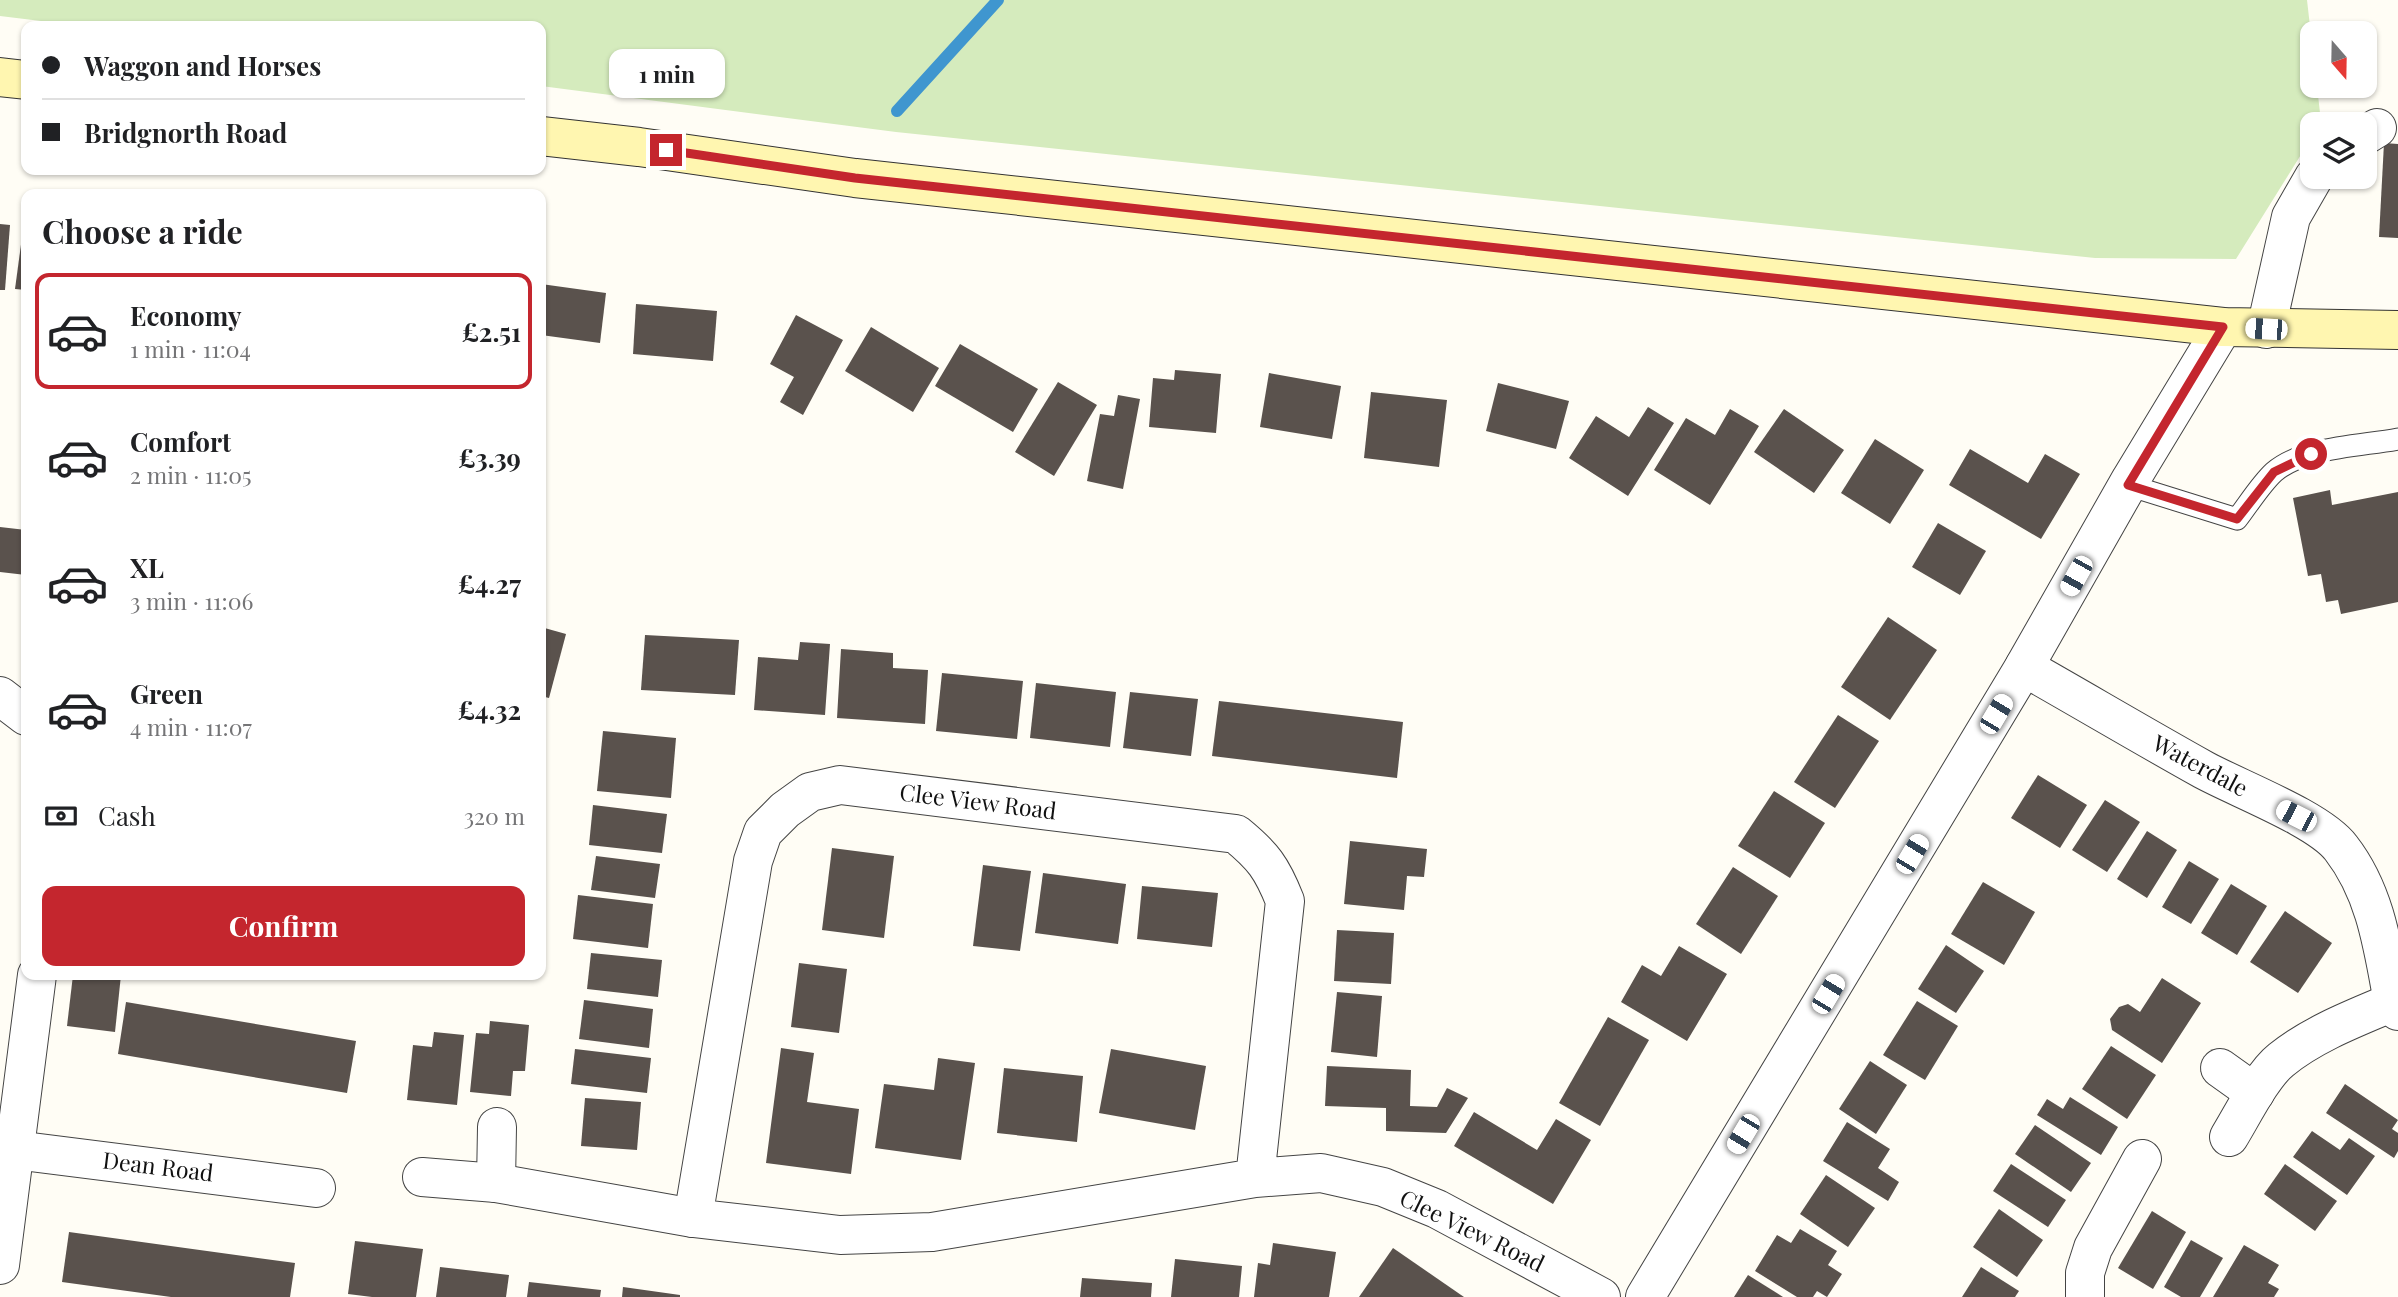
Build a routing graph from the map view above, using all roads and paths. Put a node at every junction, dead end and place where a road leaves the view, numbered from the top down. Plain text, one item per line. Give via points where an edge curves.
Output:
1 (0, 77) edge
2 (21, 79) edge
3 (546, 137) edge
4 (2307, 189) edge
5 (2223, 327) junction
6 (2266, 329) junction
7 (2398, 330) edge
8 (2398, 439) edge
9 (2128, 485) junction
10 (2024, 667) junction
11 (0, 696) edge
12 (21, 712) edge
13 (36, 980) edge
14 (2395, 1007) edge
15 (2220, 1068) dead end
16 (2255, 1093) junction
17 (497, 1127) dead end
18 (2229, 1137) dead end
19 (8, 1148) edge
20 (2142, 1159) dead end
21 (422, 1177) dead end
22 (1255, 1178) junction
23 (496, 1183) junction
24 (316, 1188) dead end
25 (693, 1218) junction
26 (0, 1265) edge
27 (1601, 1297) edge
28 (1645, 1297) edge
29 (2085, 1297) edge

1 - 2 main road
3 - 5 main road via 855,178
4 - 6 street via 2291,217
5 - 6 main road
5 - 9 street
6 - 7 main road
8 - 9 lane via 2328,450 2291,463 2274,472 2237,519
9 - 10 street
10 - 14 street, Waterdale via 2205,771 2318,828 2340,846 2378,921
10 - 28 street
11 - 12 street
13 - 19 street
14 - 16 street, Waterdale via 2335,1027 2279,1061
15 - 16 street
16 - 18 street, Waterdale
17 - 23 street
19 - 24 street, Dean Road
19 - 26 street
20 - 29 street via 2092,1248
21 - 23 street, Clee View Road
22 - 25 street, Clee View Road via 932,1232 840,1235
22 - 25 street, Clee View Road via 1285,901 1261,855 1236,834 841,785 810,792 785,810 763,832 756,851
22 - 27 street, Clee View Road via 1321,1173 1382,1187 1437,1209
23 - 25 street, Clee View Road

